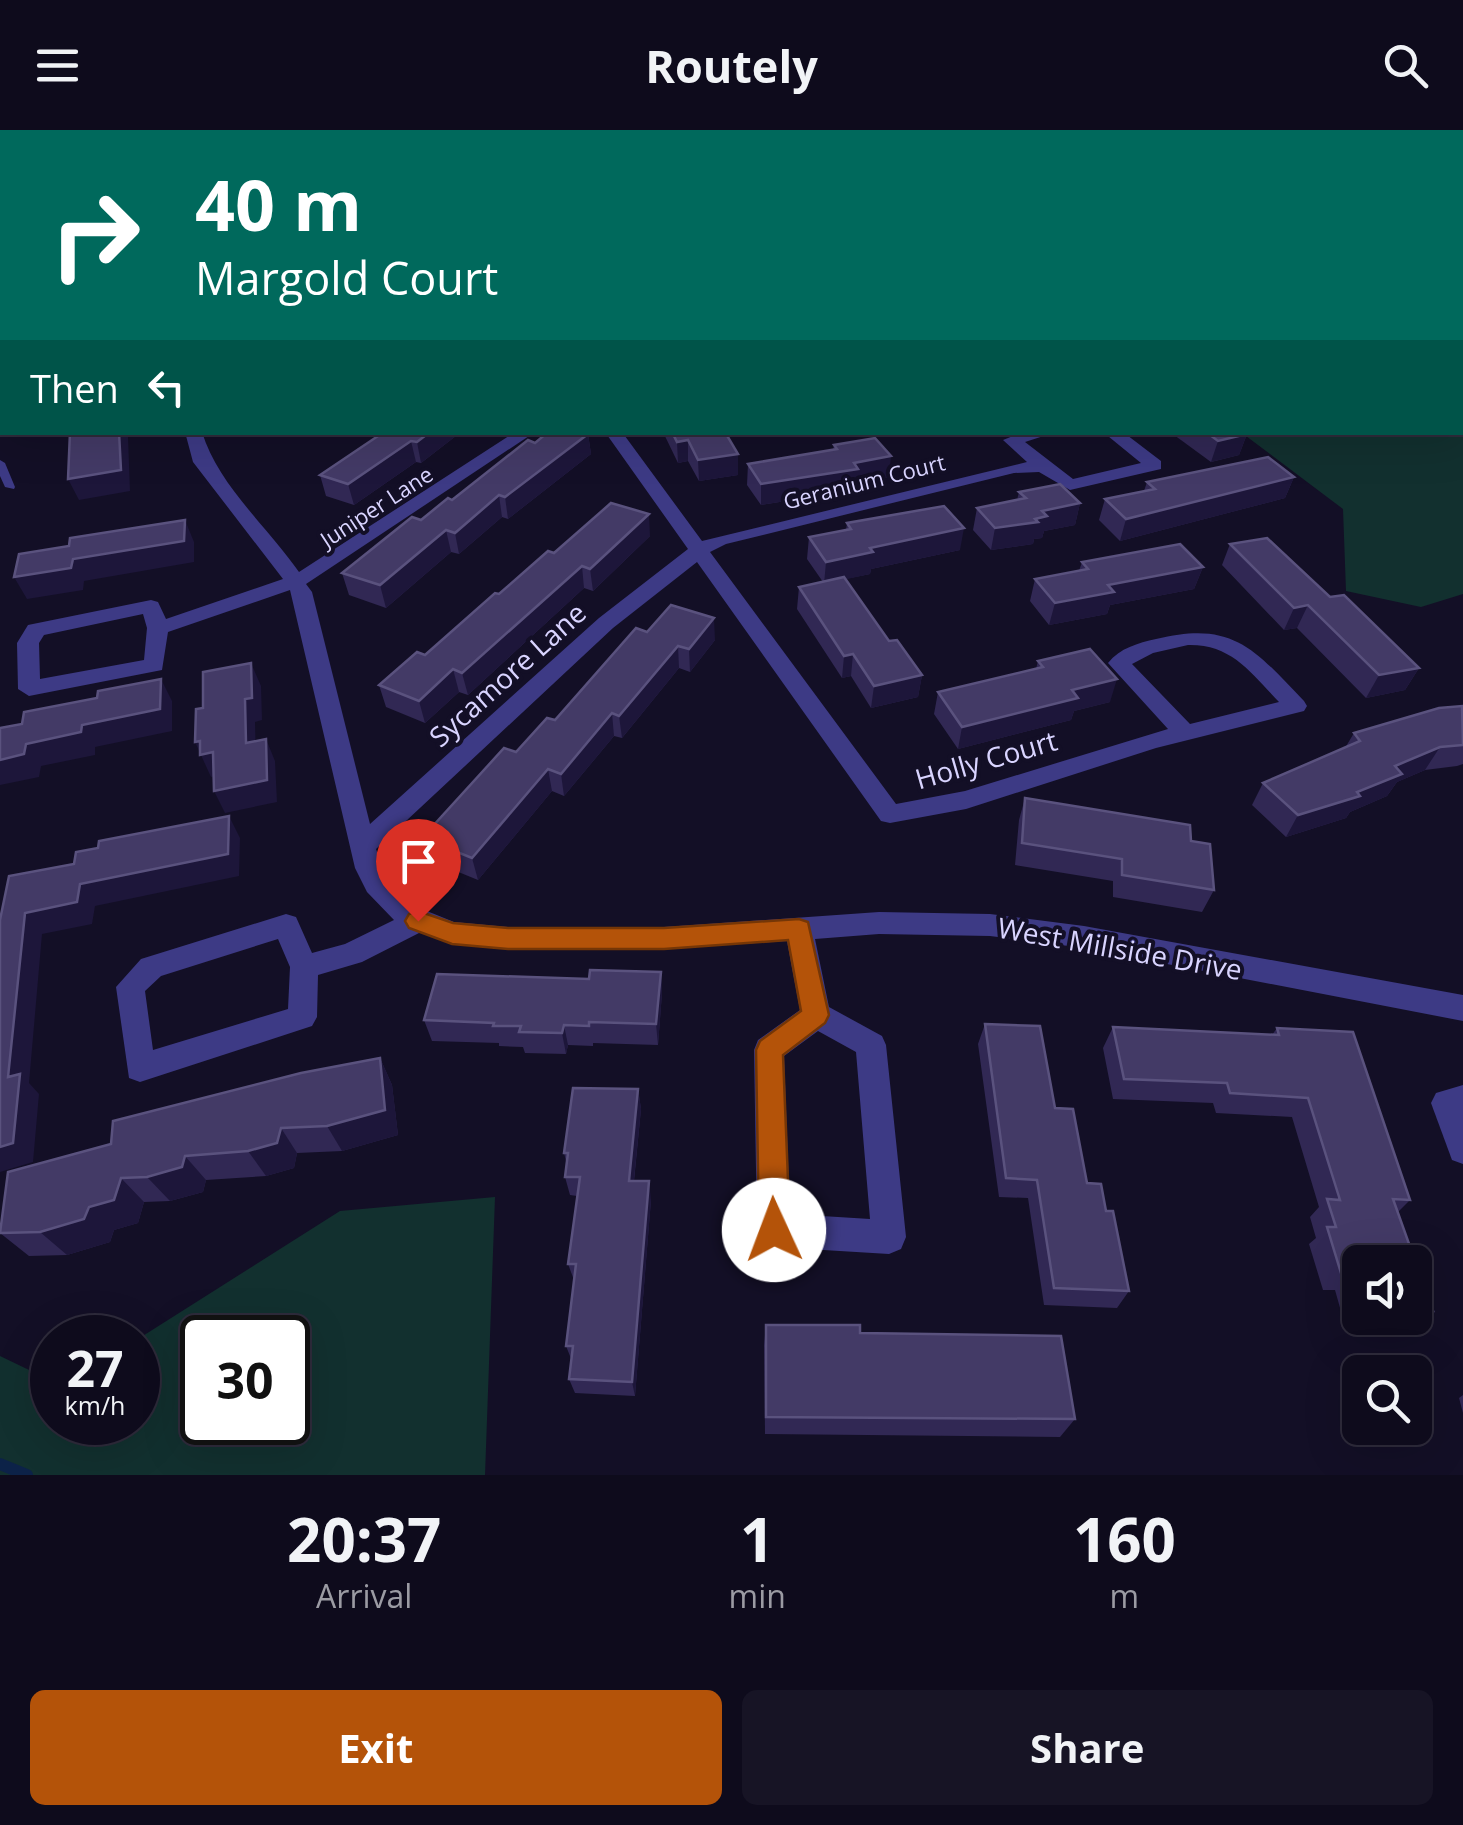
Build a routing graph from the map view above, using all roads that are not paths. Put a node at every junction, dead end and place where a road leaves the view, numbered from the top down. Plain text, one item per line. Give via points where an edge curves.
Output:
1 (194, 435) edge
2 (522, 435) edge
3 (615, 435) edge
4 (1034, 435) edge
5 (1116, 435) edge
6 (0, 463) edge
7 (1044, 467) junction
8 (10, 488) dead end
9 (698, 552) junction
10 (297, 580) junction
11 (158, 628) junction
12 (1185, 733) junction
13 (362, 847) junction
14 (418, 921) junction
15 (799, 929) junction
16 (304, 967) junction
17 (1463, 1008) edge
18 (816, 1015) junction
19 (1463, 1099) edge
20 (1463, 1149) edge

1 - 10 street via 202,462
2 - 10 street, Juniper Lane
3 - 9 street
4 - 7 street via 1012,440
5 - 7 street, Geranium Court via 1155,466 1070,485
6 - 8 lane
7 - 9 street, Geranium Court via 1000,470 733,535
9 - 12 street, Holly Court via 890,814 1004,790
9 - 13 street, Sycamore Lane via 606,623
10 - 11 street, Juniper Lane
10 - 13 street
11 - 11 street via 154,665 29,689 28,643 36,630 151,606
12 - 12 street, Holly Court via 1296,706 1228,640 1187,637 1130,653 1120,663
13 - 14 street via 376,884
14 - 15 street, West Millside Drive via 452,934 508,938
14 - 16 street via 352,954
15 - 17 street, West Millside Drive via 879,923 1020,928
15 - 18 street
16 - 16 street via 302,1017 140,1068 130,986 151,967 286,924
18 - 18 street via 770,1050 774,1230 889,1237 872,1045
19 - 20 street via 1447,1102

